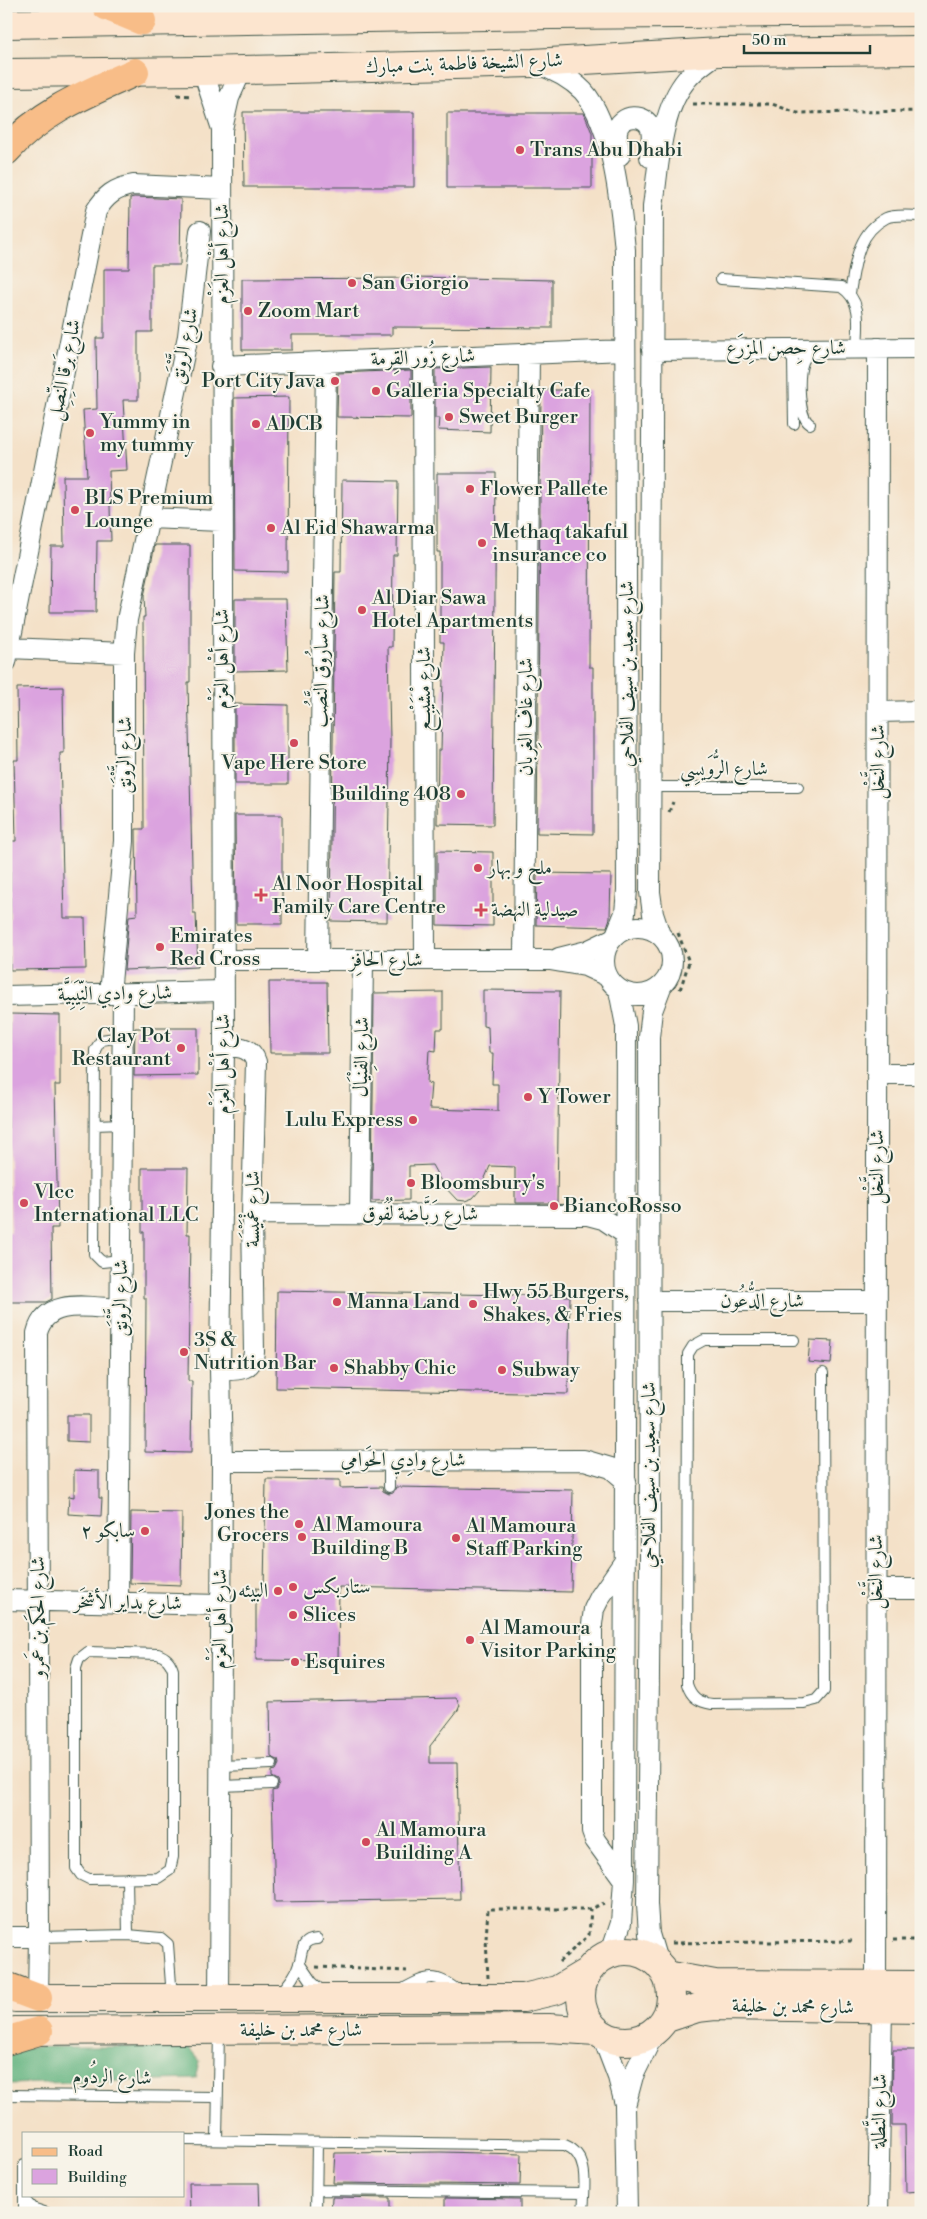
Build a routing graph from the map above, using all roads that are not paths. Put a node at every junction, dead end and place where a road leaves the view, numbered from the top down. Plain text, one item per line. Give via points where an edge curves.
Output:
1 (106, 6) edge
2 (830, 9) edge
3 (556, 11) edge
4 (602, 11) edge
5 (921, 12) edge
6 (142, 22) junction
7 (6, 24) edge
8 (921, 50) edge
9 (720, 52) junction
10 (533, 63) junction
11 (242, 69) junction
12 (203, 71) junction
13 (135, 72) junction
14 (6, 73) edge
15 (222, 129) junction
16 (6, 152) edge
17 (222, 189) junction
18 (620, 201) junction
19 (653, 206) junction
20 (921, 216) edge
21 (200, 231) dead end
22 (721, 280) dead end
23 (850, 293) junction
24 (188, 336) junction
25 (222, 337) junction
26 (777, 348) junction
27 (818, 348) junction
28 (857, 348) junction
29 (878, 348) junction
30 (921, 348) edge
31 (625, 350) junction
32 (652, 350) junction
33 (529, 354) junction
34 (423, 358) junction
35 (326, 362) junction
36 (221, 366) junction
37 (794, 424) dead end
38 (810, 424) dead end
39 (149, 518) junction
40 (221, 521) junction
41 (124, 653) junction
42 (7, 655) edge
43 (878, 712) junction
44 (921, 712) edge
45 (798, 786) dead end
46 (651, 787) junction
47 (660, 935) junction
48 (613, 937) junction
49 (223, 960) junction
50 (318, 960) junction
51 (363, 960) junction
52 (425, 960) junction
53 (524, 960) junction
54 (550, 960) junction
55 (613, 983) junction
56 (661, 987) junction
57 (223, 991) junction
58 (116, 994) junction
59 (6, 996) edge
60 (122, 1037) junction
61 (224, 1046) junction
62 (877, 1074) junction
63 (921, 1074) edge
64 (122, 1124) junction
65 (95, 1125) junction
66 (625, 1195) junction
67 (252, 1214) junction
68 (360, 1214) junction
69 (588, 1215) junction
70 (624, 1233) junction
71 (121, 1260) junction
72 (649, 1301) junction
73 (876, 1301) junction
74 (120, 1309) junction
75 (794, 1340) dead end
76 (220, 1370) junction
77 (823, 1373) dead end
78 (625, 1438) junction
79 (389, 1460) junction
80 (584, 1460) junction
81 (222, 1461) junction
82 (626, 1481) junction
83 (389, 1487) dead end
84 (624, 1562) junction
85 (876, 1589) junction
86 (921, 1589) edge
87 (6, 1600) edge
88 (38, 1601) junction
89 (118, 1603) junction
90 (220, 1605) junction
91 (272, 1764) dead end
92 (220, 1766) junction
93 (272, 1784) dead end
94 (220, 1786) junction
95 (127, 1878) junction
96 (624, 1880) junction
97 (128, 1935) junction
98 (6, 1937) edge
99 (39, 1937) junction
100 (317, 1939) dead end
101 (611, 1953) junction
102 (299, 1963) junction
103 (662, 1969) junction
104 (587, 1972) junction
105 (921, 1985) edge
106 (6, 1986) edge
107 (328, 1997) junction
108 (879, 1997) junction
109 (6, 1998) edge
110 (38, 1998) junction
111 (274, 1998) junction
112 (172, 1999) junction
113 (219, 1999) junction
114 (921, 2009) edge
115 (660, 2025) junction
116 (219, 2030) junction
117 (6, 2031) edge
118 (38, 2031) junction
119 (599, 2033) junction
120 (6, 2041) edge
121 (6, 2095) edge
122 (217, 2097) junction
123 (625, 2106) junction
124 (185, 2140) edge
125 (217, 2140) junction
126 (317, 2142) junction
127 (317, 2190) junction
128 (584, 2193) junction
129 (24, 2199) joint
130 (24, 2213) edge
131 (48, 2213) edge
132 (316, 2213) edge
133 (584, 2213) edge
134 (627, 2213) edge
135 (878, 2213) edge

1 - 6 main road
2 - 4 main road
2 - 5 main road
3 - 4 main road
3 - 6 main road
6 - 7 main road
8 - 9 main road, شارع الشيخة فاطمة بنت مبارك
9 - 10 main road, شارع الشيخة فاطمة بنت مبارك
9 - 19 street, شارع سعيد بن سيف الفلاحي via 687,78 668,113
10 - 11 main road, شارع الشيخة فاطمة بنت مبارك
10 - 18 street, شارع سعيد بن سيف الفلاحي via 569,79 584,92 595,109 610,154
11 - 12 main road, شارع الشيخة فاطمة بنت مبارك
11 - 15 street, شارع أهْل العَزْم via 229,98
12 - 13 main road, شارع الشيخة فاطمة بنت مبارك
12 - 15 street, شارع أهْل العَزْم
13 - 14 main road, شارع الشيخة فاطمة بنت مبارك
13 - 16 main road via 59,107 26,130
15 - 17 street, شارع أهْل العَزْم
17 - 25 street, شارع أهْل العَزْم
17 - 42 street, شارع بَرقا النِّصِل via 121,187 102,201 96,211
18 - 19 street, شارع سعيد بن سيف الفلاحي via 625,180 616,133 623,120 637,117 644,119 652,132 649,185
18 - 31 street, شارع سعيد بن سيف الفلاحي
19 - 32 street, شارع سعيد بن سيف الفلاحي
20 - 23 lane via 887,217 865,234 856,257
21 - 24 street, شارع الرَّوْنَق
22 - 23 lane via 831,285
23 - 28 lane via 858,313
24 - 25 street
24 - 39 street, شارع الرَّوْنَق
25 - 36 street, شارع أهْل العَزْم
26 - 27 street, شارع حِصن المِزرَع
26 - 32 street, شارع حِصن المِزرَع
26 - 37 lane via 788,352 793,360
27 - 28 street, شارع حِصن المِزرَع
27 - 38 lane via 804,358 801,369 801,412
28 - 29 street, شارع حِصن المِزرَع
29 - 30 street, شارع حِصن المِزرَع
29 - 43 street, شارع النَّخْل
31 - 33 street, شارع زُور القِرمة
31 - 48 street, شارع سعيد بن سيف الفلاحي via 627,890 625,913
32 - 46 street, شارع سعيد بن سيف الفلاحي
33 - 34 street, شارع زُور القِرمة
33 - 53 street, شارع غاف الغِربان
34 - 35 street, شارع زُور القِرمة
34 - 52 street, شارع مْشَيْبِع
35 - 36 street, شارع زُور القِرمة
35 - 50 street, شارع سارُوق النَّصُب
36 - 40 street, شارع أهْل العَزْم
39 - 40 street
39 - 41 street, شارع الرَّوْنَق via 127,620
40 - 49 street, شارع أهْل العَزْم
41 - 42 street
41 - 58 street, شارع الرَّوْنَق via 124,841
43 - 44 street
43 - 62 street, شارع النَّخْل
45 - 46 lane, شارع الرُّوَيسِي
46 - 47 street, شارع سعيد بن سيف الفلاحي via 650,892
47 - 48 street via 639,927 628,928
47 - 56 street via 671,951 672,961 667,980
48 - 54 street, شارع الحافِز via 575,955
48 - 55 street via 603,961
49 - 50 street, شارع الحافِز
49 - 57 street, شارع أهْل العَزْم
50 - 51 street, شارع الحافِز
51 - 52 street, شارع الحافِز
51 - 68 street, شارع الفِنْيَال
52 - 53 street, شارع الحافِز
53 - 54 street, شارع الحافِز
54 - 55 street, شارع الحافِز via 585,966
55 - 56 street via 629,994 640,996
55 - 66 street, شارع سعيد بن سيف الفلاحي via 626,1026
56 - 72 street, شارع سعيد بن سيف الفلاحي via 650,1024
57 - 58 street, شارع وادِي النِّيَبِيَّة
57 - 61 street, شارع أهْل العَزْم
58 - 59 street, شارع وادِي النِّيَبِيَّة
58 - 60 street, شارع الرَّوْنَق
60 - 64 street, شارع الرَّوْنَق
60 - 65 lane via 104,1038 96,1046
61 - 67 street, شارع غْمَيْسَة via 246,1048 256,1062
61 - 76 street, شارع أهْل العَزْم
62 - 63 street
62 - 73 street, شارع النَّخْل
64 - 65 lane
64 - 71 street, شارع الرَّوْنَق
65 - 71 lane via 94,1254 102,1262
66 - 69 street, شارع رَبَّاضة لُفُوق via 612,1206
66 - 70 street, شارع سعيد بن سيف الفلاحي
67 - 68 street, شارع رَبَّاضة لُفُوق
67 - 76 street, شارع غْمَيْسَة via 253,1358 243,1369
68 - 69 street, شارع رَبَّاضة لُفُوق
69 - 70 street, شارع رَبَّاضة لُفُوق via 604,1219
70 - 78 street, شارع سعيد بن سيف الفلاحي
71 - 74 street, شارع الرَّوْنَق
72 - 73 street, شارع الدُّعُون
72 - 103 street, شارع سعيد بن سيف الفلاحي via 647,1904 649,1934
73 - 85 street, شارع النَّخْل
74 - 88 street, شارع الحكَم بن عَمرو via 59,1307 44,1316 39,1324 36,1341
74 - 89 street, شارع الرَّوْنَق
75 - 77 lane via 704,1340 693,1346 688,1354 686,1684 698,1701 712,1704 804,1703 816,1700 824,1691
76 - 81 street, شارع أهْل العَزْم
78 - 80 street, شارع وادِي الحَوامي via 610,1450
78 - 82 street, شارع سعيد بن سيف الفلاحي
79 - 80 street, شارع وادِي الحَوامي
79 - 81 street, شارع وادِي الحَوامي
79 - 83 lane
80 - 82 street, شارع وادِي الحَوامي via 611,1468
81 - 90 street, شارع أهْل العَزْم
82 - 84 street, شارع سعيد بن سيف الفلاحي
84 - 96 street, شارع سعيد بن سيف الفلاحي
84 - 96 street, شارع سعيد بن سيف الفلاحي via 594,1609 591,1661 592,1832
85 - 86 street
85 - 108 street, شارع النَّخْل
87 - 88 street, شارع بَداير الأشخَر
88 - 89 street, شارع بَداير الأشخَر
88 - 99 street, شارع الحكَم بن عَمرو
89 - 90 street, شارع بَداير الأشخَر
90 - 92 street, شارع أهْل العَزْم
91 - 92 lane
92 - 94 street, شارع أهْل العَزْم
93 - 94 lane
94 - 113 street, شارع أهْل العَزْم
95 - 95 lane via 158,1878 167,1873 172,1864 172,1670 167,1659 158,1654 88,1652 79,1658 76,1668 76,1868 84,1878
95 - 97 lane
96 - 101 street, شارع سعيد بن سيف الفلاحي via 621,1923
97 - 99 lane
97 - 112 lane via 157,1936 168,1944
98 - 99 street
99 - 110 street, شارع الحكَم بن عَمرو
100 - 102 lane via 306,1942 302,1947
101 - 103 main road via 628,1951 644,1954
101 - 104 main road
102 - 107 lane
102 - 111 lane via 289,1982
103 - 108 main road, شارع محمد بن خليفة via 715,1984
103 - 115 main road via 672,1996
104 - 107 main road, شارع محمد بن خليفة via 573,1982 523,1998 484,1985 386,1998
104 - 119 main road via 580,1996 582,2009 587,2021
105 - 108 main road, شارع محمد بن خليفة
106 - 110 main road
107 - 111 main road, شارع محمد بن خليفة
108 - 114 main road, شارع محمد بن خليفة
108 - 115 main road, شارع محمد بن خليفة via 719,2005 697,2008
108 - 135 street, شارع النَّطلة
109 - 110 main road, شارع محمد بن خليفة
110 - 112 main road, شارع محمد بن خليفة
111 - 113 main road, شارع محمد بن خليفة
112 - 113 main road, شارع محمد بن خليفة
115 - 119 main road via 642,2039 628,2042
115 - 123 street via 636,2068
116 - 118 main road, شارع محمد بن خليفة
116 - 119 main road, شارع محمد بن خليفة via 549,2028
116 - 122 lane
117 - 118 main road, شارع محمد بن خليفة
118 - 120 main road
119 - 123 street via 618,2077
121 - 122 lane, شارع الردُوم
122 - 125 lane
123 - 134 street
124 - 125 lane
125 - 126 lane
126 - 127 lane
126 - 128 lane via 565,2145 573,2148 582,2162
127 - 128 lane
127 - 132 lane
128 - 133 lane
129 - 130 lane
129 - 131 lane via 32,2208

